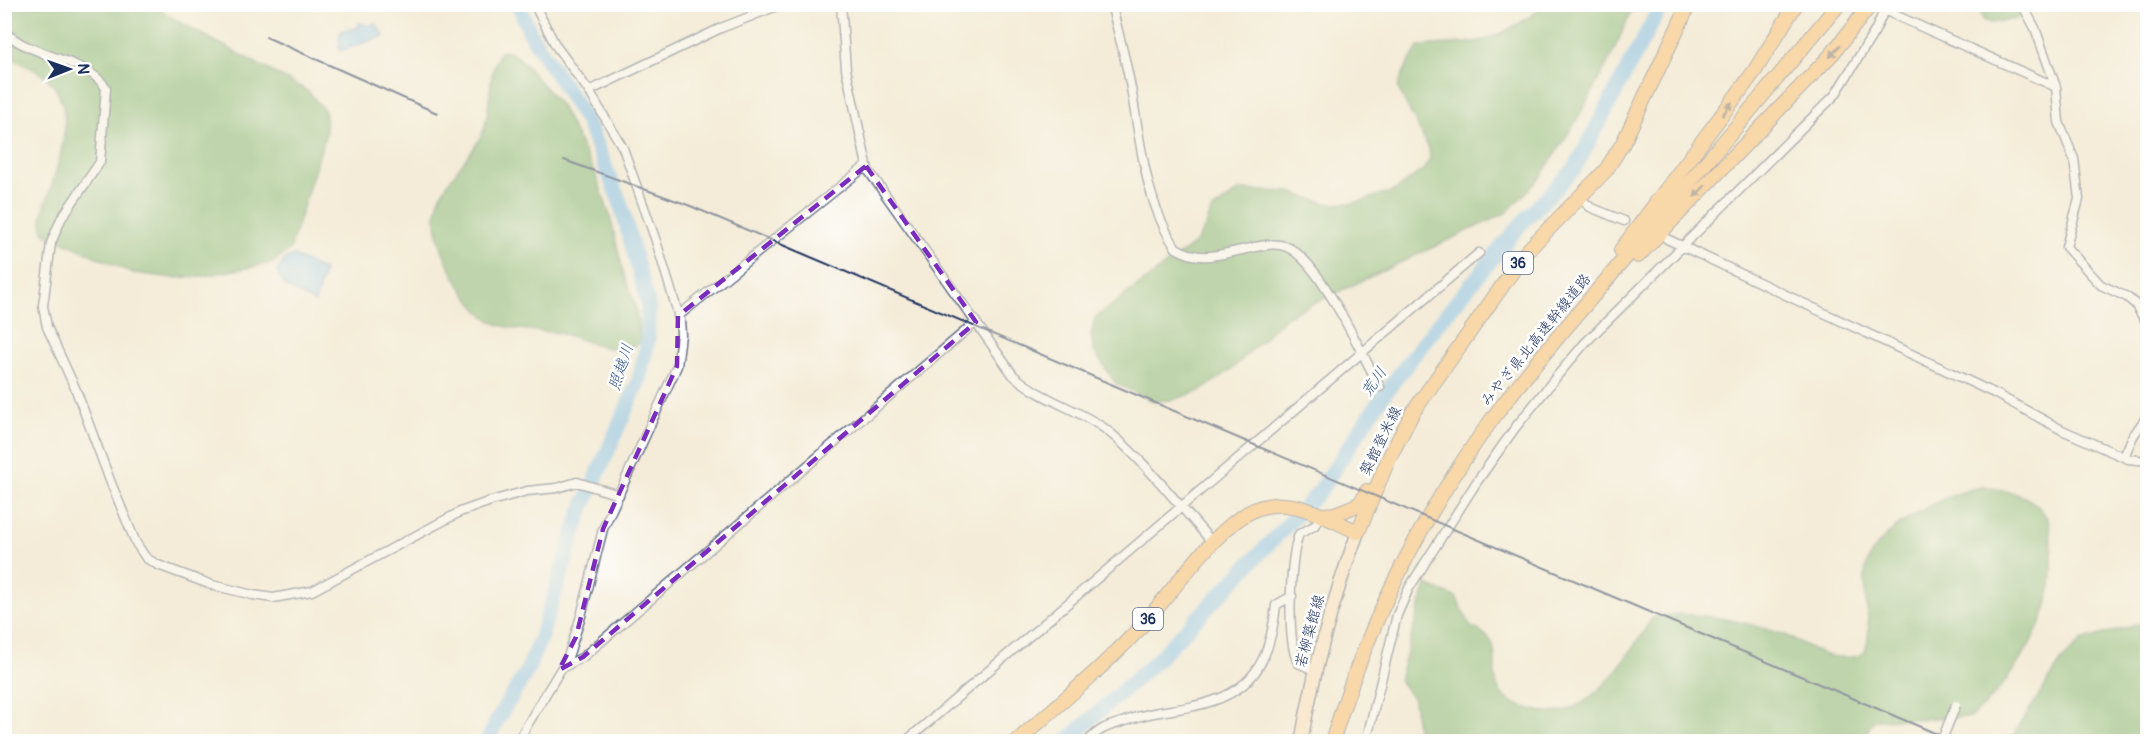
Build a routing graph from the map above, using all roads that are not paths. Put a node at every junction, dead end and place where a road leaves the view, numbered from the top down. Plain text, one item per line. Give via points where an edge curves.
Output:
1 (534, 4) edge
2 (782, 4) edge
3 (841, 4) edge
4 (1111, 4) edge
5 (1689, 4) edge
6 (1796, 4) edge
7 (1839, 4) edge
8 (1870, 4) edge
9 (2022, 4) edge
10 (1886, 8) edge
11 (4, 31) edge
12 (2056, 87) junction
13 (589, 91) junction
14 (866, 165) junction
15 (1580, 198) junction
16 (1624, 221) dead end
17 (1667, 239) dead end
18 (1682, 247) junction
19 (1479, 253) dead end
20 (678, 316) junction
21 (976, 322) junction
22 (2148, 325) edge
23 (1360, 352) junction
24 (1528, 374) junction
25 (1380, 387) dead end
26 (2148, 415) edge
27 (2124, 457) junction
28 (1389, 458) junction
29 (2148, 461) edge
30 (619, 495) junction
31 (1180, 507) junction
32 (1319, 514) junction
33 (1358, 532) junction
34 (1213, 543) junction
35 (1292, 596) junction
36 (559, 670) junction
37 (1314, 670) junction
38 (1956, 705) dead end
39 (517, 741) edge
40 (905, 741) edge
41 (1016, 741) edge
42 (1087, 741) edge
43 (1300, 741) edge
44 (1332, 741) edge
45 (1366, 741) edge
46 (1941, 741) edge

1 - 13 street via 556,46
2 - 13 street via 721,28
3 - 14 street via 846,69
4 - 23 street via 1128,69 1142,156 1161,218 1176,248 1198,258 1273,244 1286,246 1310,265
5 - 15 main road, 築館登米線 / 36 via 1623,143 1606,170
24 -> 6 main road via 1754,72
7 - 24 main road, みやぎ県北高速幹線道路
8 -> 24 main road via 1832,54
9 - 12 street via 2036,28
10 - 12 street
10 - 18 street via 1835,96
11 - 30 street via 16,43 91,73 106,88 102,154 61,219 51,243 43,306 47,327 136,543 146,558 212,585 273,598 291,597 312,591 460,512 491,501 577,482
12 - 22 street via 2059,122 2074,159 2079,191 2066,248 2100,285 2135,304
13 - 20 street via 623,148
14 - 20 street
14 - 21 street
15 - 16 street via 1590,207
15 - 28 main road, 築館登米線 / 36 via 1510,273 1413,412
17 - 18 street
18 - 27 street
18 - 45 street via 1557,376 1515,428 1441,536 1397,615
19 - 23 street
20 - 30 street via 681,335 677,366
21 - 31 street via 1013,375 1028,388 1100,426 1119,441
21 - 36 street via 583,657
23 - 25 street
23 - 31 street
24 - 44 main road, みやぎ県北高速幹線道路 via 1461,464 1406,558 1360,660
26 - 27 street
27 - 29 street
28 - 32 main road via 1360,504 1335,514
28 - 33 main road, 築館登米線 / 36
30 - 36 street via 595,554 576,637
31 - 34 street
31 - 40 street
32 - 33 main road, 36
32 - 34 main road, 36 via 1281,506 1251,510
32 - 35 street via 1314,526 1299,534
33 - 37 main road, 若柳築館線 via 1332,601
34 - 41 main road, 36 via 1137,632
35 - 37 street via 1291,643 1295,658
35 - 42 street via 1276,605 1269,641 1257,671 1244,687 1209,702 1110,723
36 - 39 street
37 - 43 main road, 若柳築館線
38 - 46 street, bridge

